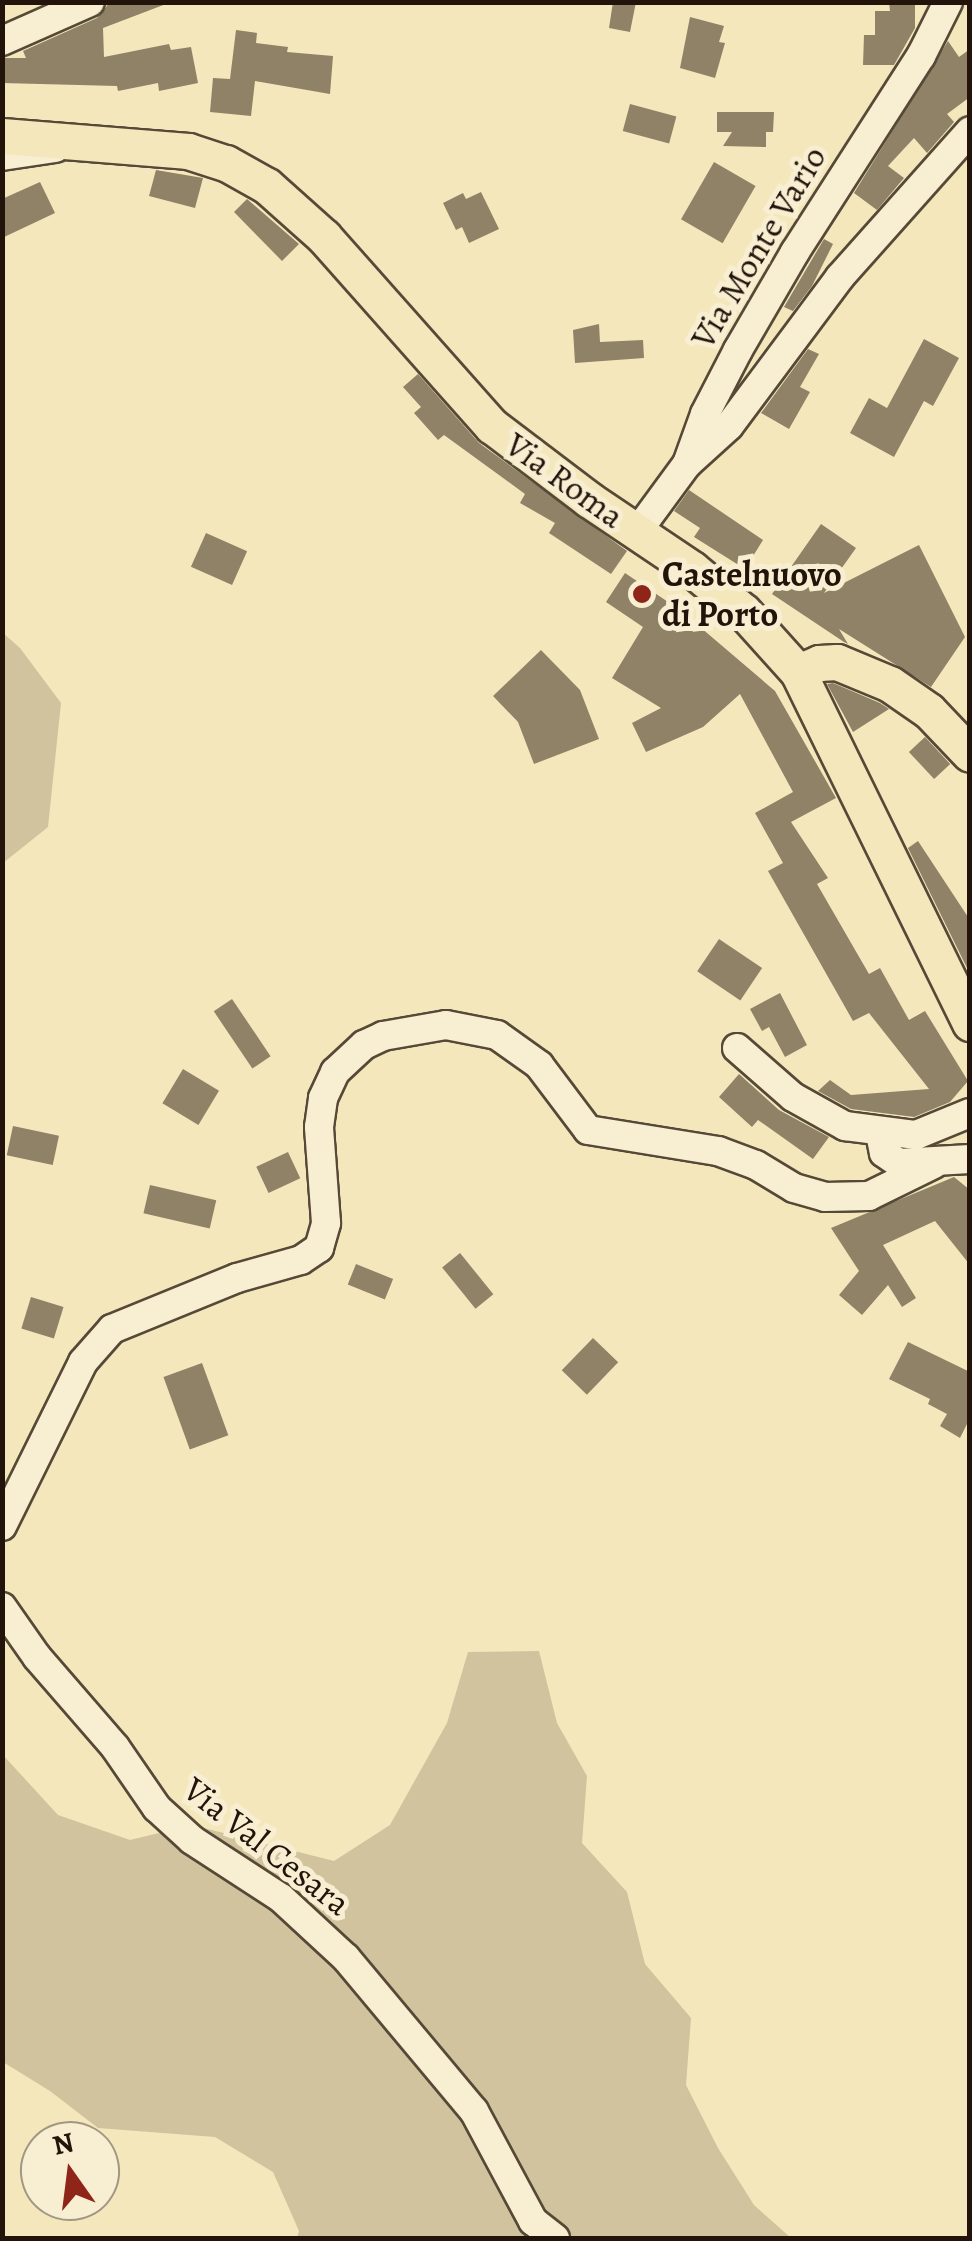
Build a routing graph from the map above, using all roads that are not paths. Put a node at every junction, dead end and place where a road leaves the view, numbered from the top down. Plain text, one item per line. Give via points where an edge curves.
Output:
1 (90, 2) edge
2 (948, 2) edge
3 (2, 42) edge
4 (970, 131) edge
5 (2, 136) edge
6 (75, 141) junction
7 (2, 156) edge
8 (687, 464) junction
9 (638, 532) junction
10 (798, 672) junction
11 (970, 754) edge
12 (970, 1023) edge
13 (737, 1048) dead end
14 (970, 1112) edge
15 (880, 1133) junction
16 (970, 1158) edge
17 (934, 1164) junction
18 (2, 1526) edge
19 (2, 1606) edge
20 (555, 2238) edge

1 - 3 street
2 - 8 street, Via Monte Vario via 738,350
4 - 8 street via 840,276 730,426
5 - 6 main road, Via Roma
6 - 7 street
6 - 9 main road, Via Roma via 188,151 267,186 324,237 492,426
8 - 9 street, Via Monte Vario
9 - 10 main road, Via Roma via 732,602
10 - 11 main road via 837,662 890,684 929,711
10 - 12 main road, Via Roma
13 - 15 street via 814,1111
14 - 15 street via 916,1135
15 - 17 street via 892,1159
16 - 17 street
17 - 18 street via 868,1196 825,1198 704,1147 588,1130 540,1066 497,1035 446,1025 383,1036 350,1056 322,1098 326,1223 318,1248 112,1329 83,1362
19 - 20 street, Via Val Cesara via 36,1658 116,1747 156,1808 292,1906 346,1958 474,2111 533,2221

